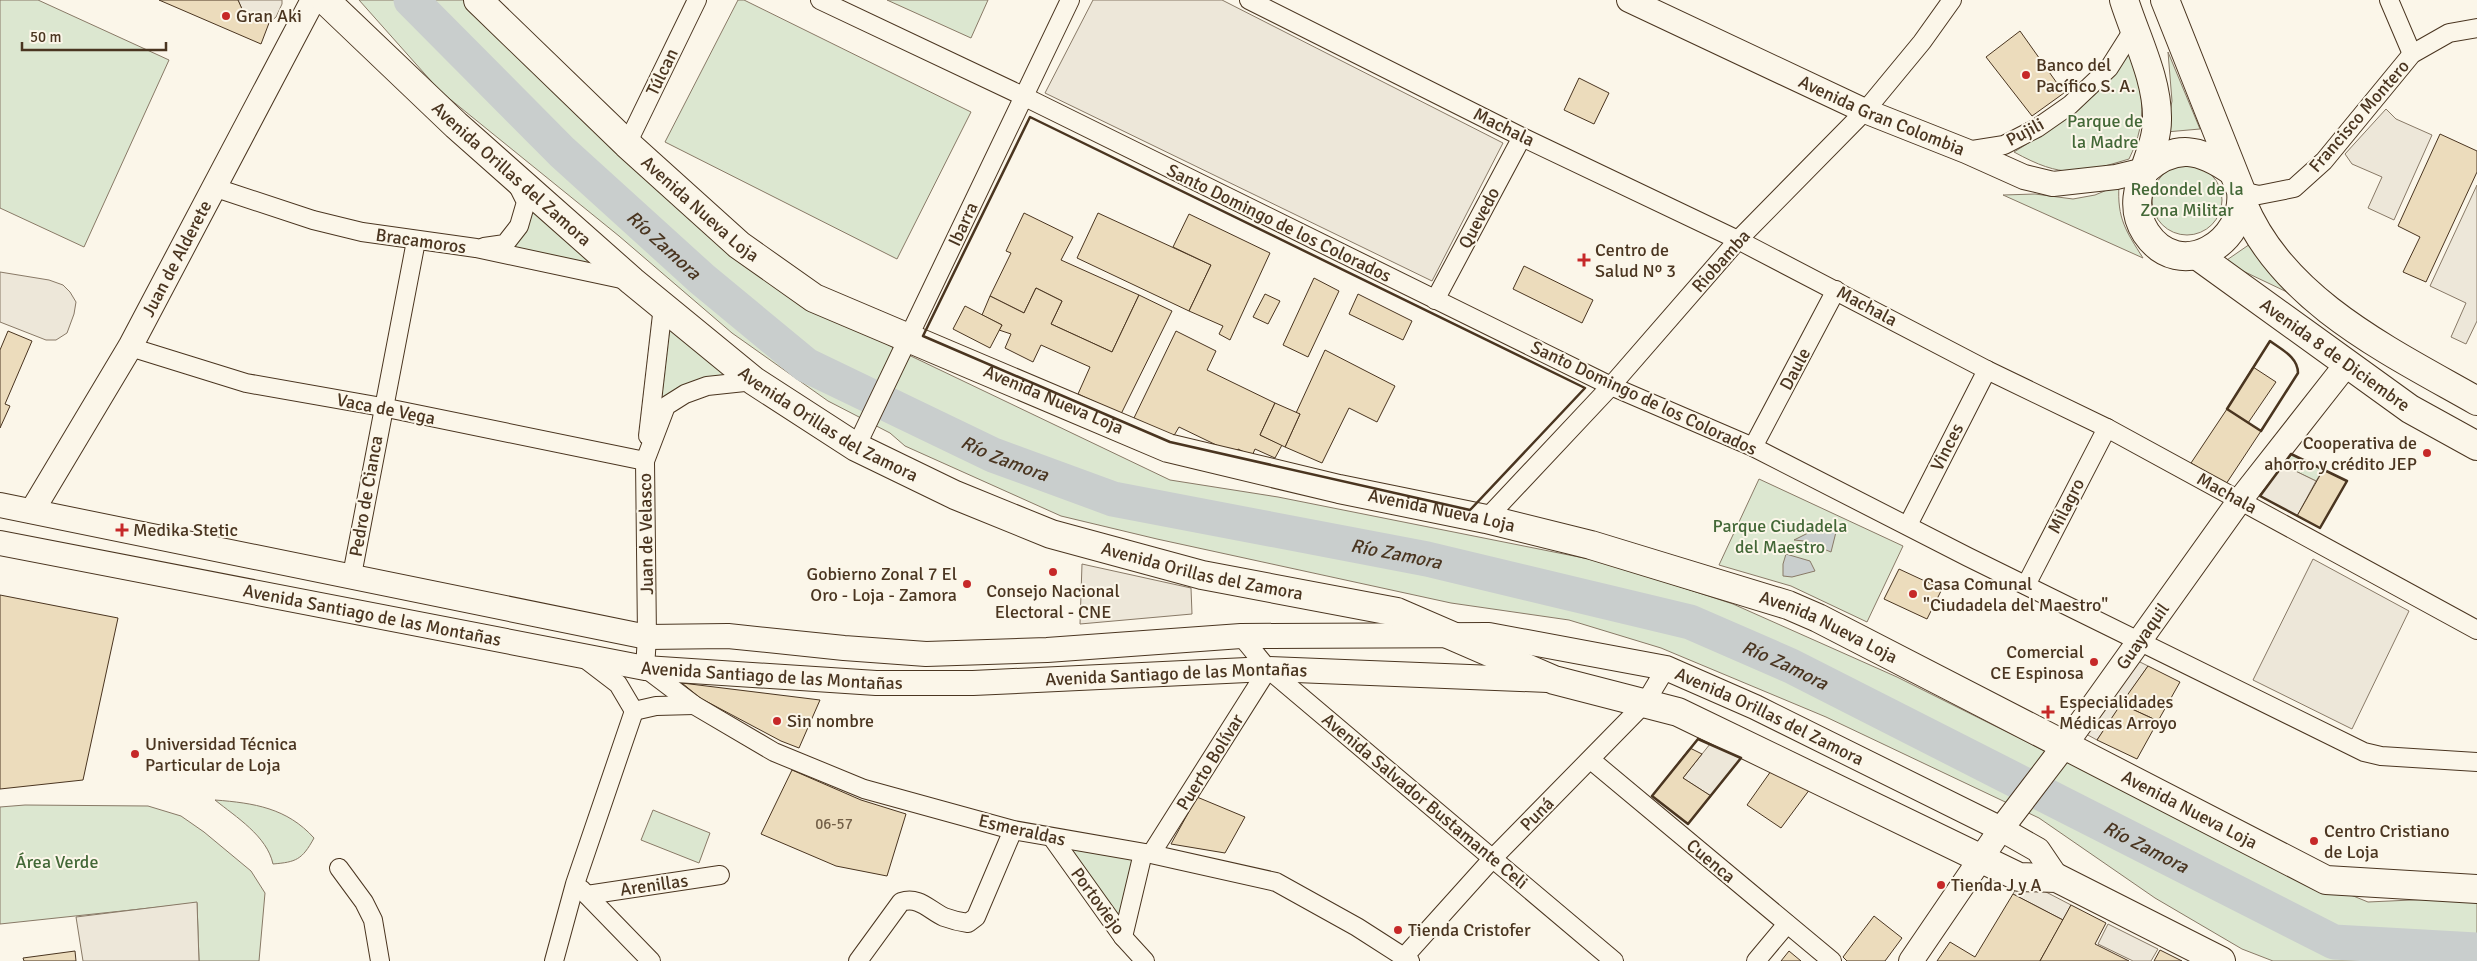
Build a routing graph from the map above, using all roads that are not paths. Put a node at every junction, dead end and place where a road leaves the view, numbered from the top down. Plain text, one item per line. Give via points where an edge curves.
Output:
1 (313, 0) edge
2 (325, 0) edge
3 (478, 0) edge
4 (697, 0) edge
5 (820, 0) edge
6 (1070, 0) edge
7 (1249, 0) edge
8 (1629, 0) edge
9 (1952, 0) edge
10 (2124, 0) edge
11 (2165, 0) edge
12 (2389, 0) edge
13 (2477, 28) edge
14 (2133, 30) junction
15 (2412, 54) junction
16 (1023, 96) junction
17 (1865, 111) junction
18 (1522, 137) junction
19 (627, 144) junction
20 (1966, 151) junction
21 (2145, 170) junction
22 (511, 172) junction
23 (213, 187) junction
24 (2238, 188) junction
25 (1738, 240) junction
26 (416, 241) junction
27 (476, 248) junction
28 (2198, 256) junction
29 (632, 281) junction
30 (1836, 290) junction
31 (1435, 300) junction
32 (663, 306) junction
33 (130, 347) junction
34 (905, 347) junction
35 (2346, 365) junction
36 (1987, 370) junction
37 (754, 381) junction
38 (1611, 386) junction
39 (2477, 401) edge
40 (382, 408) junction
41 (2107, 428) junction
42 (860, 439) junction
43 (2477, 446) edge
44 (1753, 447) junction
45 (645, 461) junction
46 (2240, 500) junction
47 (0, 505) edge
48 (32, 511) junction
49 (1486, 519) junction
50 (1908, 525) junction
51 (0, 543) edge
52 (352, 575) junction
53 (2026, 585) junction
54 (2477, 630) edge
55 (1450, 634) junction
56 (1241, 636) junction
57 (647, 637) junction
58 (2139, 640) junction
59 (584, 658) junction
60 (645, 668) junction
61 (1666, 668) junction
62 (1268, 669) junction
63 (1554, 680) junction
64 (1645, 703) junction
65 (694, 705) junction
66 (634, 711) junction
67 (2065, 745) junction
68 (1591, 760) junction
69 (2477, 762) edge
70 (2001, 829) junction
71 (1013, 830) junction
72 (1053, 839) junction
73 (1147, 854) junction
74 (1493, 858) junction
75 (1981, 858) junction
76 (339, 868) dead end
77 (720, 875) dead end
78 (2057, 878) junction
79 (581, 889) junction
80 (2477, 889) edge
81 (1787, 924) junction
82 (1124, 937) junction
83 (1407, 959) edge
84 (380, 961) edge
85 (554, 961) edge
86 (650, 961) edge
87 (858, 961) edge
88 (1145, 961) edge
89 (1614, 961) edge
90 (1756, 961) edge
91 (1832, 961) edge
92 (1911, 961) edge
93 (2221, 961) edge

1 - 23 main road, Juan de Alderete
2 - 22 main road, Avenida Orillas del Zamora via 456,125
3 - 19 main road, Avenida Nueva Loja
4 - 19 street, Túlcan
5 - 16 street, Santo Domingo de los Colorados
6 - 16 street, Ibarra
7 - 18 street, Machala
8 - 17 main road, Avenida Gran Colombia
9 - 17 street, Riobamba
10 - 14 main road
11 - 24 main road, Avenida 8 de Diciembre
12 - 15 street
13 - 15 street, Francisco Montero via 2449,33
14 - 20 street, Pujili via 2109,68 2070,105 2037,128 2004,145
14 - 21 main road via 2156,95 2157,122
15 - 24 street, Francisco Montero via 2324,161 2294,188 2258,195
16 - 31 street, Santo Domingo de los Colorados
16 - 34 street, Ibarra
17 - 20 main road, Avenida Gran Colombia
17 - 25 street, Riobamba
18 - 25 street, Machala
18 - 31 street, Quevedo
19 - 34 main road, Avenida Nueva Loja via 740,246 814,298
20 - 21 main road, Avenida Gran Colombia via 2024,177 2053,184 2116,177
21 - 24 main road via 2158,158 2179,151 2208,157
21 - 28 main road via 2137,187 2137,202 2140,221 2147,234 2174,254
22 - 27 street via 526,202 519,226 505,244
22 - 29 main road, Avenida Orillas del Zamora
23 - 26 street, Bracamoros via 313,220
23 - 33 main road, Juan de Alderete
24 - 28 main road via 2230,232 2221,242
24 - 39 main road, Avenida 8 de Diciembre via 2252,227 2279,262 2334,314 2408,362
25 - 30 street, Machala
25 - 38 street, Riobamba
26 - 27 street, Bracamoros
26 - 40 street, Pedro de Cianca
27 - 29 street, Bracamoros
28 - 35 main road, Avenida 8 de Diciembre
29 - 32 main road, Avenida Orillas del Zamora
30 - 36 street, Machala
30 - 44 street, Daule
31 - 38 street, Santo Domingo de los Colorados
32 - 37 main road, Avenida Orillas del Zamora
32 - 45 street
33 - 40 street, Vaca de Vega via 246,383
33 - 48 main road, Juan de Alderete
34 - 42 street, Ibarra
34 - 49 main road, Avenida Nueva Loja via 1168,448 1339,489
35 - 43 main road, Avenida 8 de Diciembre via 2410,409
35 - 46 main road, Guayaquil
36 - 41 street, Machala
36 - 50 street, Vinces
37 - 42 main road, Avenida Orillas del Zamora
37 - 45 street, Juan de Velasco via 706,386 666,406
38 - 44 street, Santo Domingo de los Colorados
38 - 49 street, Riobamba
40 - 45 street, Vaca de Vega
40 - 52 street, Pedro de Cianca
41 - 46 street, Machala
41 - 53 street, Milagro
42 - 55 main road, Avenida Orillas del Zamora via 955,495 1051,534 1202,575 1397,612
44 - 50 street, Santo Domingo de los Colorados
45 - 57 street, Juan de Velasco
46 - 54 street, Machala
46 - 58 main road, Guayaquil
47 - 48 main road, Avenida Santiago de las Montañas
48 - 52 main road, Avenida Santiago de las Montañas
49 - 67 main road, Avenida Nueva Loja via 1591,545 1788,606 1818,618
50 - 53 street, Santo Domingo de los Colorados
51 - 59 main road, Avenida Santiago de las Montañas
52 - 57 main road, Avenida Santiago de las Montañas
53 - 58 street, Santo Domingo de los Colorados
55 - 56 main road, Avenida Santiago de las Montañas
55 - 61 main road, Avenida Orillas del Zamora via 1489,635
55 - 63 main road, Avenida Orillas del Zamora
56 - 57 main road, Avenida Santiago de las Montañas via 1048,650 926,654 728,636
56 - 62 street, Avenida Salvador Bustamante Celi
57 - 60 street, Juan de Velasco
58 - 67 main road, Guayaquil
58 - 69 street, Santo Domingo de los Colorados via 2364,752
59 - 60 main road, Avenida Santiago de las Montañas
59 - 66 street via 618,684
60 - 62 main road, Avenida Santiago de las Montañas via 876,683 972,683
60 - 65 street, Esmeraldas
61 - 64 street, Puná
61 - 70 main road, Avenida Orillas del Zamora via 1755,707
62 - 63 main road, Avenida Santiago de las Montañas
62 - 73 street, Puerto Bolívar
62 - 74 street, Avenida Salvador Bustamante Celi
63 - 64 main road, Avenida Orillas del Zamora
64 - 68 street, Puná
64 - 75 main road, Avenida Orillas del Zamora via 1678,712
65 - 66 street via 656,706
65 - 71 street, Esmeraldas via 774,752 864,790
66 - 79 street
67 - 70 main road, Guayaquil
67 - 80 main road, Avenida Nueva Loja via 2326,880
68 - 74 street, Puná
68 - 81 street, Cuenca
70 - 75 main road, Guayaquil
70 - 78 main road, Avenida Orillas del Zamora via 2038,850
71 - 72 street, Esmeraldas
71 - 87 street via 976,917 968,923 959,922 910,899 902,902
72 - 73 street, Esmeraldas
72 - 82 street, Portoviejo
73 - 82 street, Puerto Bolívar
73 - 83 street, Esmeraldas via 1276,882
74 - 83 street, Puná
74 - 89 street, Avenida Salvador Bustamante Celi
75 - 78 main road, Avenida Orillas del Zamora via 2019,877
75 - 92 main road, Guayaquil
76 - 84 street via 364,902 372,920
77 - 79 street, Arenillas
78 - 93 main road, Avenida Orillas del Zamora
79 - 85 street
79 - 86 street, Arenillas
81 - 90 street
81 - 91 street, Cuenca
82 - 88 street, Portoviejo

